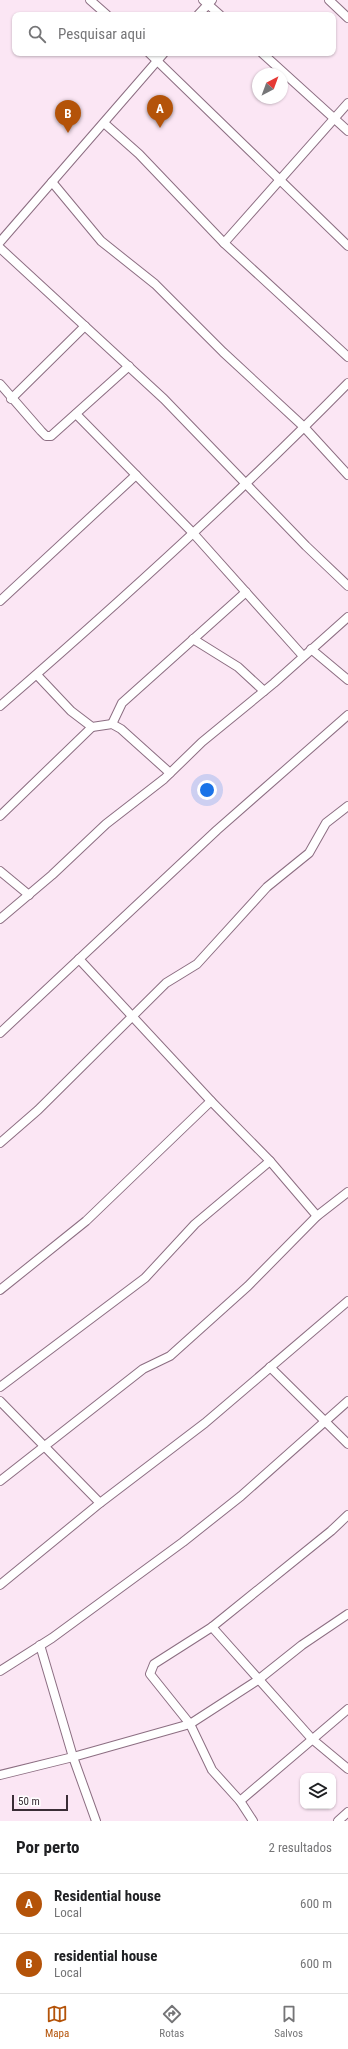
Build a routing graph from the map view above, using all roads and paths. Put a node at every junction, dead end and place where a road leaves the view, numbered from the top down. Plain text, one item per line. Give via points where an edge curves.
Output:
1 (90, 0) edge
2 (329, 0) edge
3 (208, 1) edge
4 (104, 12) edge
5 (200, 12) edge
6 (217, 12) edge
7 (348, 18) edge
8 (153, 56) edge
9 (161, 56) edge
10 (265, 56) edge
11 (158, 60) junction
12 (348, 103) edge
13 (335, 119) junction
14 (104, 123) junction
15 (348, 131) edge
16 (282, 180) junction
17 (52, 182) junction
18 (0, 242) edge
19 (224, 243) junction
20 (348, 246) edge
21 (0, 248) edge
22 (85, 326) junction
23 (348, 357) edge
24 (129, 366) junction
25 (348, 383) edge
26 (0, 384) edge
27 (11, 399) junction
28 (76, 414) junction
29 (304, 427) junction
30 (136, 475) junction
31 (348, 475) edge
32 (247, 484) junction
33 (192, 533) junction
34 (348, 586) edge
35 (246, 592) junction
36 (0, 601) edge
37 (348, 617) edge
38 (193, 639) junction
39 (311, 649) junction
40 (303, 656) junction
41 (37, 675) junction
42 (348, 680) edge
43 (264, 691) junction
44 (0, 706) edge
45 (348, 714) edge
46 (112, 724) junction
47 (92, 727) junction
48 (170, 773) junction
49 (348, 806) edge
50 (0, 816) edge
51 (0, 871) edge
52 (29, 896) junction
53 (0, 919) edge
54 (79, 959) junction
55 (133, 1017) junction
56 (0, 1033) edge
57 (211, 1101) junction
58 (0, 1143) edge
59 (270, 1161) junction
60 (348, 1192) edge
61 (317, 1216) junction
62 (0, 1290) edge
63 (348, 1300) edge
64 (270, 1367) junction
65 (0, 1387) edge
66 (0, 1401) edge
67 (348, 1401) edge
68 (325, 1420) junction
69 (348, 1444) edge
70 (43, 1446) junction
71 (0, 1481) edge
72 (100, 1503) junction
73 (348, 1515) edge
74 (0, 1585) edge
75 (348, 1614) edge
76 (212, 1627) junction
77 (40, 1646) junction
78 (0, 1671) edge
79 (258, 1680) junction
80 (348, 1709) edge
81 (190, 1724) junction
82 (312, 1740) junction
83 (73, 1757) junction
84 (348, 1768) edge
85 (0, 1775) edge
86 (240, 1800) junction
87 (348, 1812) edge
88 (96, 1821) edge
89 (253, 1821) edge
90 (338, 1821) edge

1 - 4 street
2 - 7 street
3 - 5 street
3 - 6 street
8 - 11 street
9 - 11 street
10 - 13 street
11 - 14 street
11 - 16 street
12 - 13 street
13 - 15 street
13 - 16 street
14 - 17 street
14 - 19 street via 138,154
16 - 19 street
16 - 20 street
17 - 18 street
17 - 29 street via 101,241 155,284
19 - 23 street
21 - 22 street
22 - 24 street
22 - 27 street
24 - 28 street
24 - 32 street
25 - 29 street
26 - 27 street
27 - 28 street via 46,436 57,432
28 - 30 street
29 - 31 street
29 - 32 street
30 - 33 street
30 - 36 street
32 - 33 street
32 - 34 street
33 - 35 street
33 - 41 street
35 - 38 street
35 - 40 street
37 - 39 street
38 - 43 street via 238,667
38 - 46 street via 122,703
39 - 40 street
39 - 42 street
40 - 43 street
41 - 44 street
41 - 47 street via 71,711
43 - 48 street via 202,742
45 - 54 street via 217,830
46 - 47 street
46 - 48 street
47 - 50 street
48 - 52 street via 106,824
49 - 55 street via 326,823 309,853 267,888 197,964 166,983
51 - 52 street
52 - 53 street
54 - 55 street
54 - 56 street
55 - 57 street
55 - 58 street via 38,1110
57 - 59 street
57 - 62 street via 86,1221
59 - 61 street
59 - 65 street via 195,1224 145,1278
60 - 61 street
61 - 70 street via 248,1286 170,1356 143,1369
63 - 64 street
64 - 68 street
64 - 72 street via 205,1423
66 - 70 street
67 - 68 street
68 - 69 street
68 - 77 street via 241,1496
70 - 71 street
70 - 72 street
72 - 74 street
73 - 76 street
75 - 79 street via 302,1645
76 - 79 street
76 - 81 street via 154,1664 151,1669 150,1674
77 - 78 street
77 - 83 street
79 - 81 street
79 - 82 street
80 - 82 street
81 - 83 street
81 - 86 street via 212,1770
82 - 84 street
82 - 86 street
83 - 85 street
83 - 88 street
86 - 89 street
87 - 90 street

